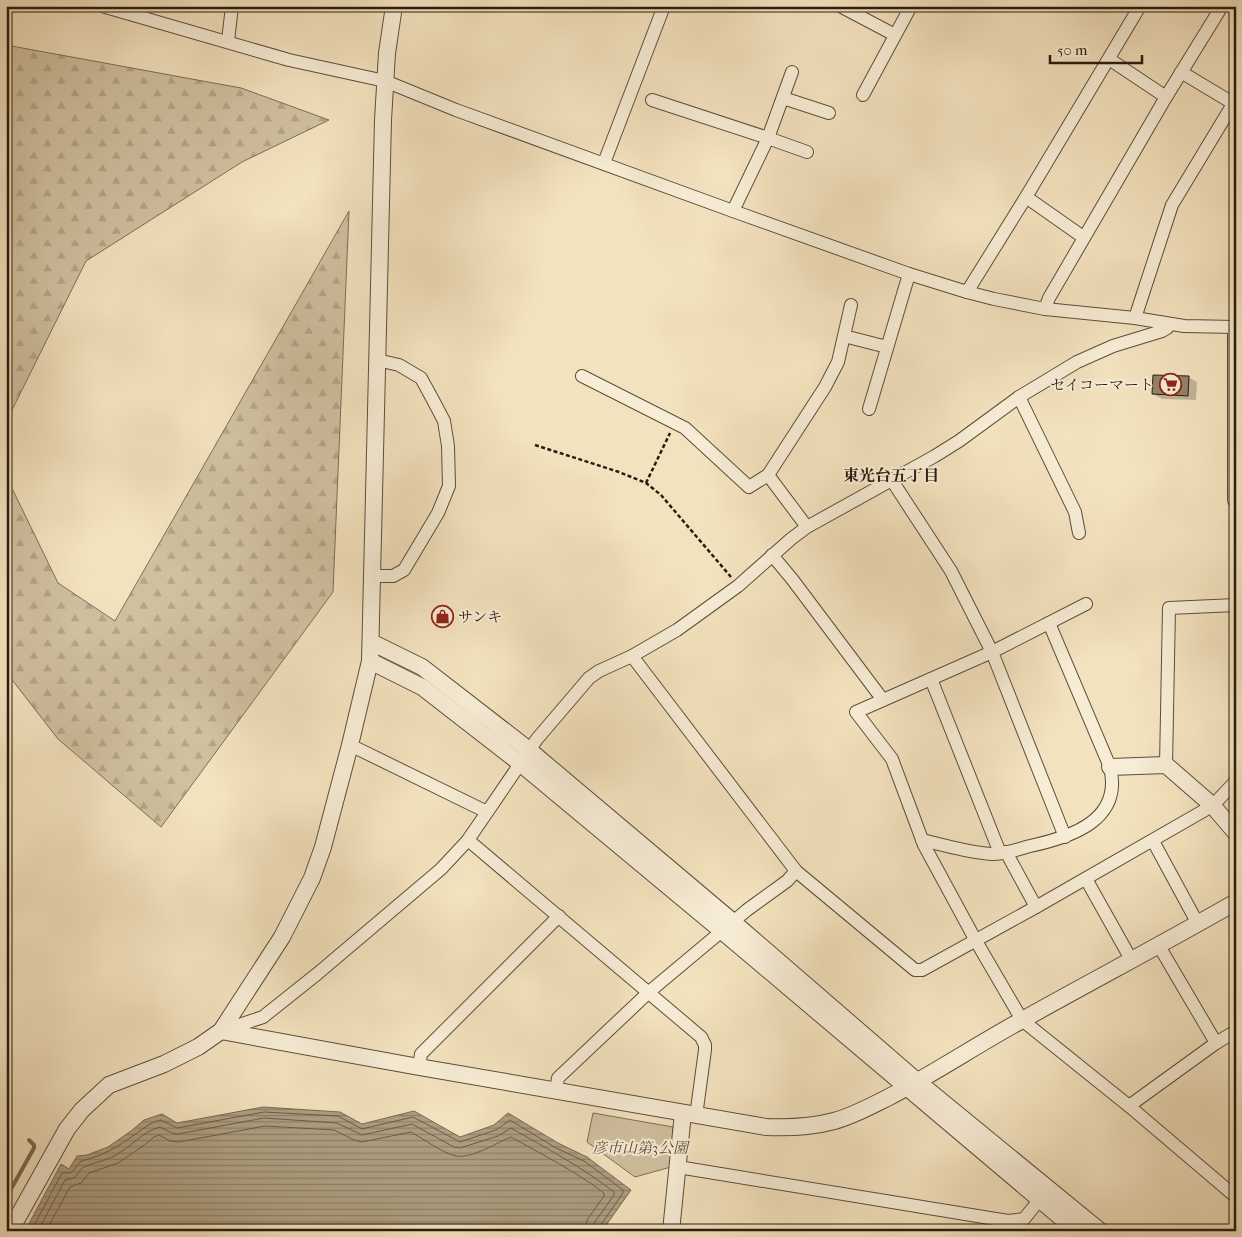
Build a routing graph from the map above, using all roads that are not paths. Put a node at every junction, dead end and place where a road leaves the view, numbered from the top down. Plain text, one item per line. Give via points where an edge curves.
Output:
1 (102, 6) edge
2 (232, 6) edge
3 (394, 6) edge
4 (664, 6) edge
5 (840, 6) edge
6 (911, 6) edge
7 (1140, 6) edge
8 (1222, 6) edge
9 (895, 35) junction
10 (228, 41) junction
11 (1109, 59) junction
12 (792, 72) dead end
13 (1181, 72) junction
14 (385, 81) junction
15 (863, 96) dead end
16 (1166, 97) junction
17 (782, 98) junction
18 (652, 100) dead end
19 (1235, 103) edge
20 (829, 113) dead end
21 (768, 138) junction
22 (807, 152) dead end
23 (604, 163) junction
24 (1026, 198) junction
25 (732, 212) junction
26 (1083, 237) junction
27 (909, 274) junction
28 (967, 292) junction
29 (851, 305) dead end
30 (1046, 309) junction
31 (1135, 318) junction
32 (1170, 324) junction
33 (1235, 328) edge
34 (844, 336) junction
35 (887, 347) junction
36 (377, 360) junction
37 (582, 376) dead end
38 (1019, 398) junction
39 (868, 409) dead end
40 (768, 475) junction
41 (891, 479) junction
42 (1236, 500) edge
43 (807, 527) junction
44 (1079, 533) dead end
45 (772, 555) junction
46 (372, 576) junction
47 (1086, 604) dead end
48 (1236, 605) edge
49 (1049, 623) junction
50 (371, 642) junction
51 (992, 652) junction
52 (632, 656) junction
53 (370, 661) junction
54 (931, 679) junction
55 (883, 700) junction
56 (350, 745) junction
57 (525, 757) junction
58 (1166, 765) junction
59 (1110, 767) junction
60 (1236, 781) edge
61 (1212, 805) junction
62 (487, 812) junction
63 (1236, 833) edge
64 (1065, 837) junction
65 (468, 840) junction
66 (922, 840) junction
67 (1152, 840) junction
68 (1003, 852) junction
69 (796, 871) junction
70 (1086, 879) junction
71 (1236, 902) edge
72 (1036, 907) junction
73 (559, 916) junction
74 (1198, 924) junction
75 (727, 927) junction
76 (976, 941) junction
77 (1159, 946) junction
78 (1132, 961) junction
79 (649, 992) junction
80 (1022, 1020) junction
81 (221, 1031) junction
82 (1236, 1031) edge
83 (1216, 1043) junction
84 (419, 1067) junction
85 (912, 1085) junction
86 (556, 1091) junction
87 (1129, 1106) junction
88 (689, 1114) junction
89 (678, 1167) junction
90 (1236, 1197) edge
91 (1040, 1199) junction
92 (10, 1231) edge
93 (671, 1231) edge
94 (1077, 1231) edge
95 (1100, 1231) edge

1 - 10 street
2 - 10 street
3 - 14 street
4 - 23 street
5 - 9 street
6 - 9 street
7 - 11 street
8 - 13 street
9 - 15 street
10 - 14 street via 289,60
11 - 16 street
11 - 24 street
12 - 17 street
13 - 16 street
13 - 19 street
14 - 23 street
14 - 36 street
16 - 26 street
17 - 20 street
17 - 21 street
18 - 21 street
19 - 31 street via 1172,205
21 - 22 street
21 - 25 street
23 - 25 street
24 - 26 street
24 - 28 street
25 - 27 street
26 - 30 street
27 - 28 street
27 - 35 street
28 - 30 street
29 - 34 street
30 - 31 street
31 - 32 street
32 - 33 street
32 - 38 street via 1162,331 1113,346 1077,362
33 - 42 street
34 - 35 street
34 - 40 street via 838,362 825,387
35 - 39 street
36 - 46 street
36 - 46 street via 399,365 420,378 433,400 444,422 450,486 404,570 393,576
37 - 40 street via 686,428 749,487
38 - 41 street via 959,441
38 - 44 street via 1075,512
40 - 43 street
41 - 43 street
41 - 51 street via 951,571
43 - 45 street
45 - 52 street via 738,586 677,630
45 - 55 street
46 - 50 street
47 - 49 street
48 - 58 street via 1169,608
49 - 51 street
49 - 59 street
50 - 53 street
50 - 57 street via 422,667
51 - 54 street
51 - 64 street
52 - 57 street via 589,678
52 - 69 street
53 - 56 street
53 - 57 street via 422,687
54 - 55 street
54 - 68 street
55 - 66 street via 856,712 892,759
56 - 62 street
56 - 81 street via 312,878 282,937
57 - 62 street
57 - 75 street
58 - 59 street
58 - 61 street
59 - 64 street via 1113,779 1110,799 1098,817
60 - 61 street
61 - 63 street
61 - 67 street
62 - 65 street
64 - 68 street
65 - 73 street
65 - 81 street via 441,869 263,1017
66 - 68 street via 980,853
66 - 76 street
67 - 70 street
67 - 74 street
68 - 72 street
69 - 75 street
69 - 76 street via 915,970 922,970
70 - 72 street
70 - 78 street
71 - 74 street
72 - 76 street
73 - 79 street
73 - 84 street via 421,1054
74 - 77 street
75 - 79 street
75 - 85 street
76 - 80 street
77 - 78 street
77 - 83 street
78 - 80 street
79 - 86 street via 558,1078
79 - 88 street via 704,1041 705,1050
80 - 85 street
80 - 87 street
81 - 84 street
81 - 92 street via 164,1064 109,1085 94,1098 67,1129
82 - 83 street
83 - 87 street
84 - 86 street
85 - 88 street via 836,1121 813,1125 766,1127
85 - 91 street
85 - 95 street
86 - 88 street
87 - 90 street
88 - 89 street
89 - 91 street via 1008,1222 1024,1219
89 - 93 street
91 - 94 street

